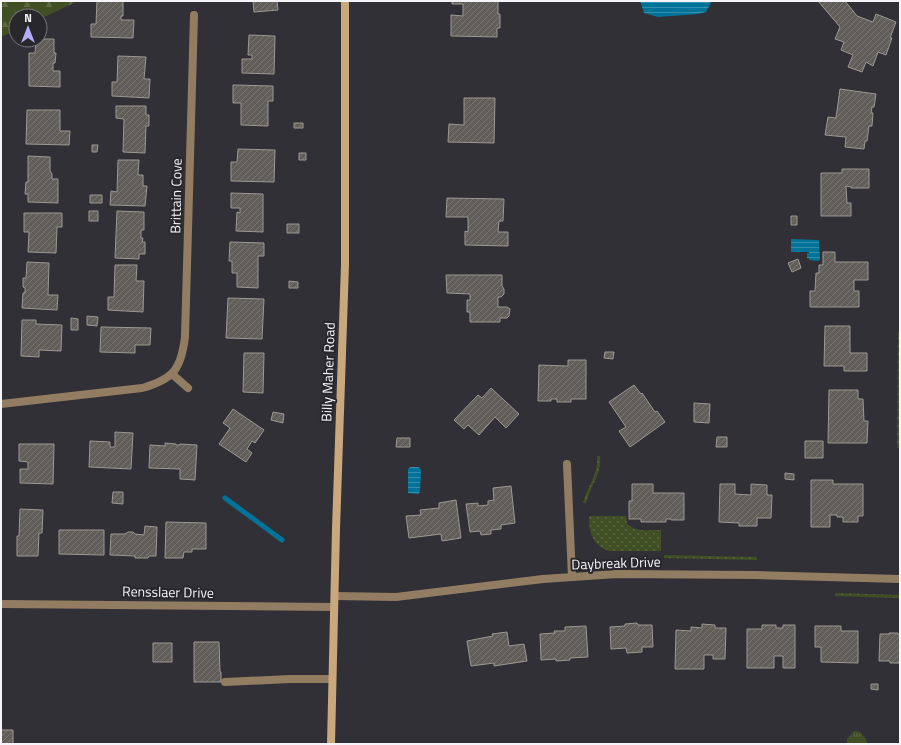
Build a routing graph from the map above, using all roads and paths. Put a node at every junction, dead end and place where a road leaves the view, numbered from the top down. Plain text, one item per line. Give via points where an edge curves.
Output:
1 (346, 1) edge
2 (194, 15) dead end
3 (172, 374) junction
4 (188, 388) dead end
5 (1, 404) edge
6 (567, 464) dead end
7 (572, 577) junction
8 (900, 579) edge
9 (334, 596) junction
10 (1, 604) edge
11 (334, 607) junction
12 (332, 679) junction
13 (225, 682) dead end
14 (331, 744) edge

1 - 9 main road, Billy Maher Road via 345,265
2 - 3 street, Brittain Cove via 185,337 183,354
3 - 4 street
3 - 5 street via 160,382 142,388
6 - 7 street
7 - 8 street, Daybreak Drive via 686,574
7 - 9 street, Daybreak Drive via 396,597
9 - 11 main road, Billy Maher Road
10 - 11 street, Rensslaer Drive
11 - 12 main road, Billy Maher Road
12 - 13 street
12 - 14 main road, Billy Maher Road

